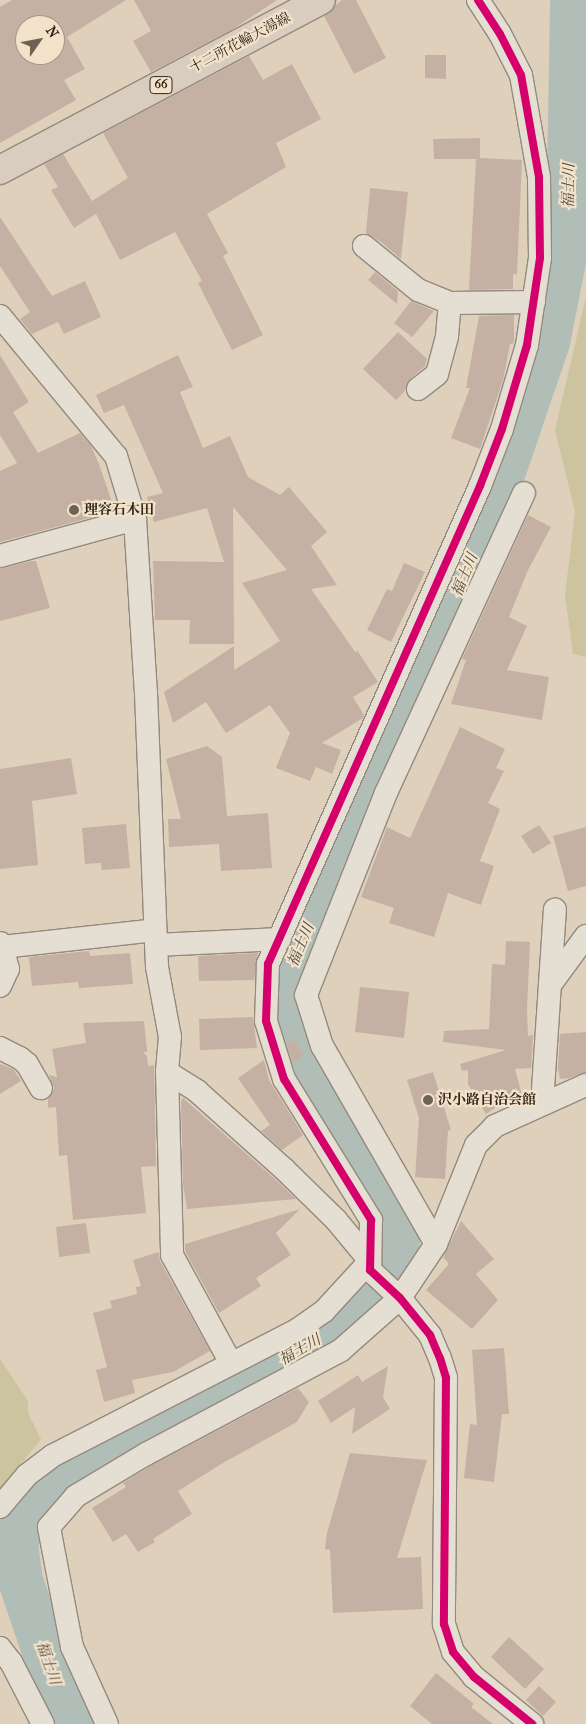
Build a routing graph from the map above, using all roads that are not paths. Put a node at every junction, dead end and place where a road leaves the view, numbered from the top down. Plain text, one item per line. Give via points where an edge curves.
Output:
1 (321, 0) edge
2 (478, 0) edge
3 (0, 170) edge
4 (364, 246) dead end
5 (534, 302) junction
6 (450, 303) junction
7 (0, 316) edge
8 (418, 389) dead end
9 (524, 493) dead end
10 (135, 519) junction
11 (0, 556) edge
12 (555, 909) dead end
13 (586, 936) edge
14 (156, 938) junction
15 (280, 939) junction
16 (1, 945) edge
17 (550, 985) junction
18 (0, 986) edge
19 (0, 1048) edge
20 (167, 1072) junction
21 (586, 1085) edge
22 (41, 1088) dead end
23 (542, 1104) junction
24 (436, 1244) junction
25 (370, 1265) junction
26 (394, 1294) junction
27 (231, 1363) junction
28 (0, 1507) edge
29 (0, 1648) edge
30 (43, 1724) edge
31 (107, 1724) edge
32 (532, 1724) edge

1 - 3 main road, 十二所花輪大湯線 / 66
2 - 5 street via 521,75 538,177 540,258
4 - 6 street via 418,290
5 - 6 street
5 - 15 street via 527,345 502,429 483,478
6 - 8 street via 447,336 437,374
7 - 10 street via 116,456
9 - 24 street via 386,793 306,995 322,1046
10 - 11 street
10 - 14 street
12 - 17 street
13 - 17 street
14 - 15 street
14 - 16 street
14 - 20 street via 157,966 170,1037
15 - 25 street via 268,964 266,1021 284,1079 371,1220
16 - 18 street via 8,969
17 - 23 street
19 - 22 street via 28,1064
20 - 25 street via 197,1091 284,1169 336,1220
20 - 27 street via 172,1255
21 - 23 street
23 - 24 street via 495,1126 476,1145
24 - 26 street
25 - 26 street
25 - 27 street via 324,1311 297,1330
26 - 31 street via 340,1351 146,1454 76,1496 49,1528 72,1647
26 - 32 street via 430,1335 446,1378 444,1624 453,1652 474,1678
27 - 28 street via 52,1456 28,1474
29 - 30 street via 11,1662

